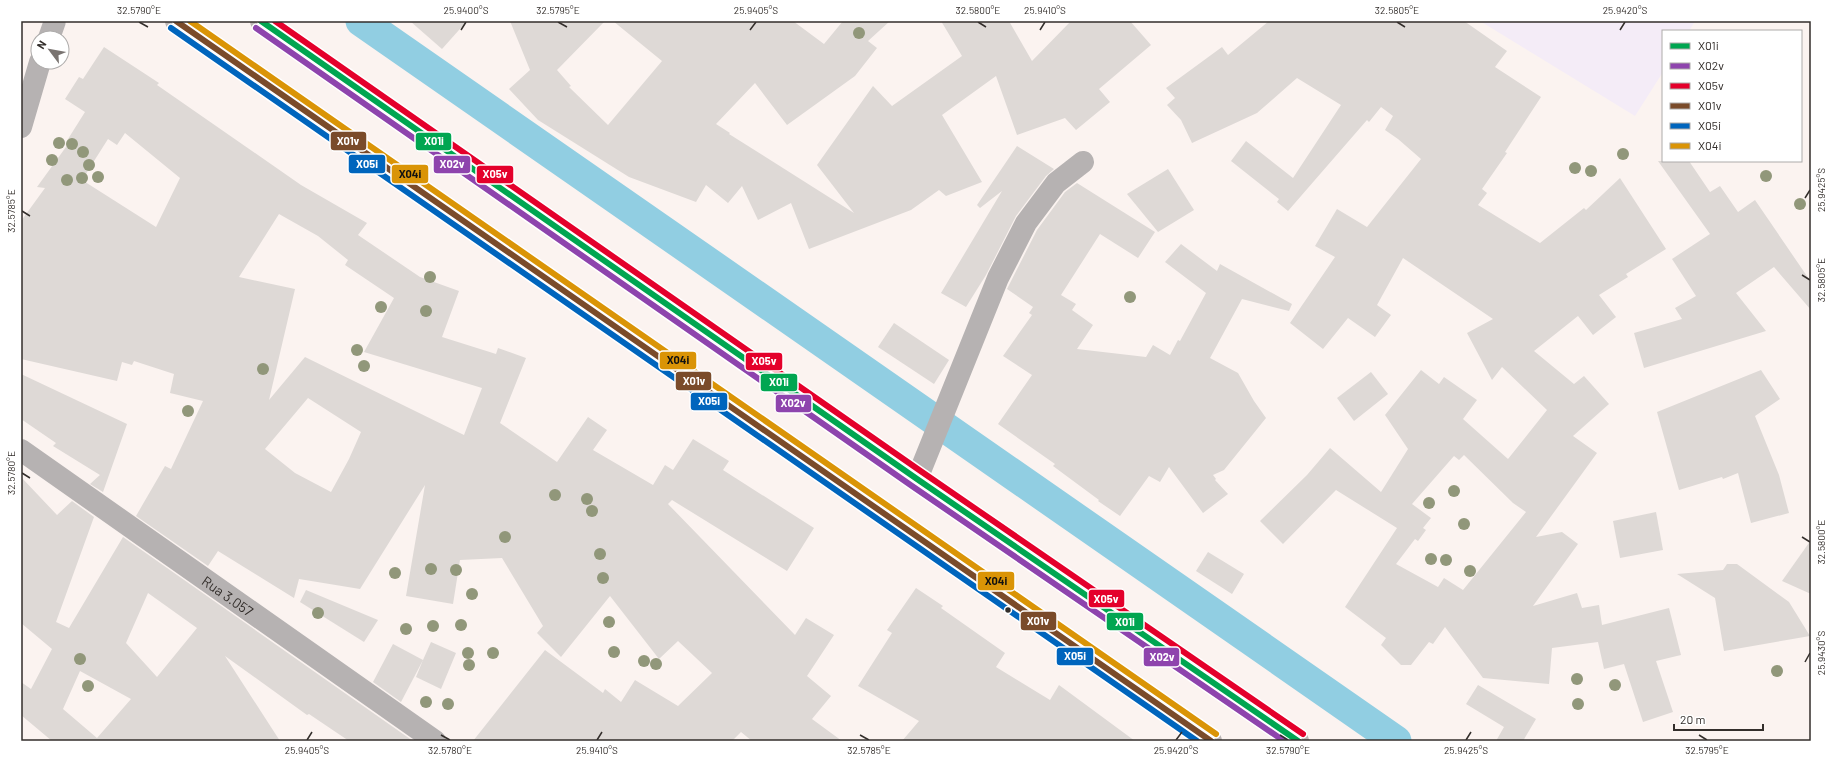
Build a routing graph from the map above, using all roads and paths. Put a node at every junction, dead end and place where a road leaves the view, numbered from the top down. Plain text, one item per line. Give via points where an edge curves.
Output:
1 (176, 21) edge
2 (261, 21) edge
3 (38, 70) edge
4 (21, 127) edge
5 (1083, 162) dead end
6 (21, 450) edge
7 (917, 479) junction
8 (435, 741) edge
9 (1209, 741) edge
10 (1298, 741) edge

1 - 9 main road
2 - 7 main road
3 - 4 street
5 - 7 street via 1056,184 1026,223 998,278
6 - 8 street, Rua 3.057
7 - 10 main road

